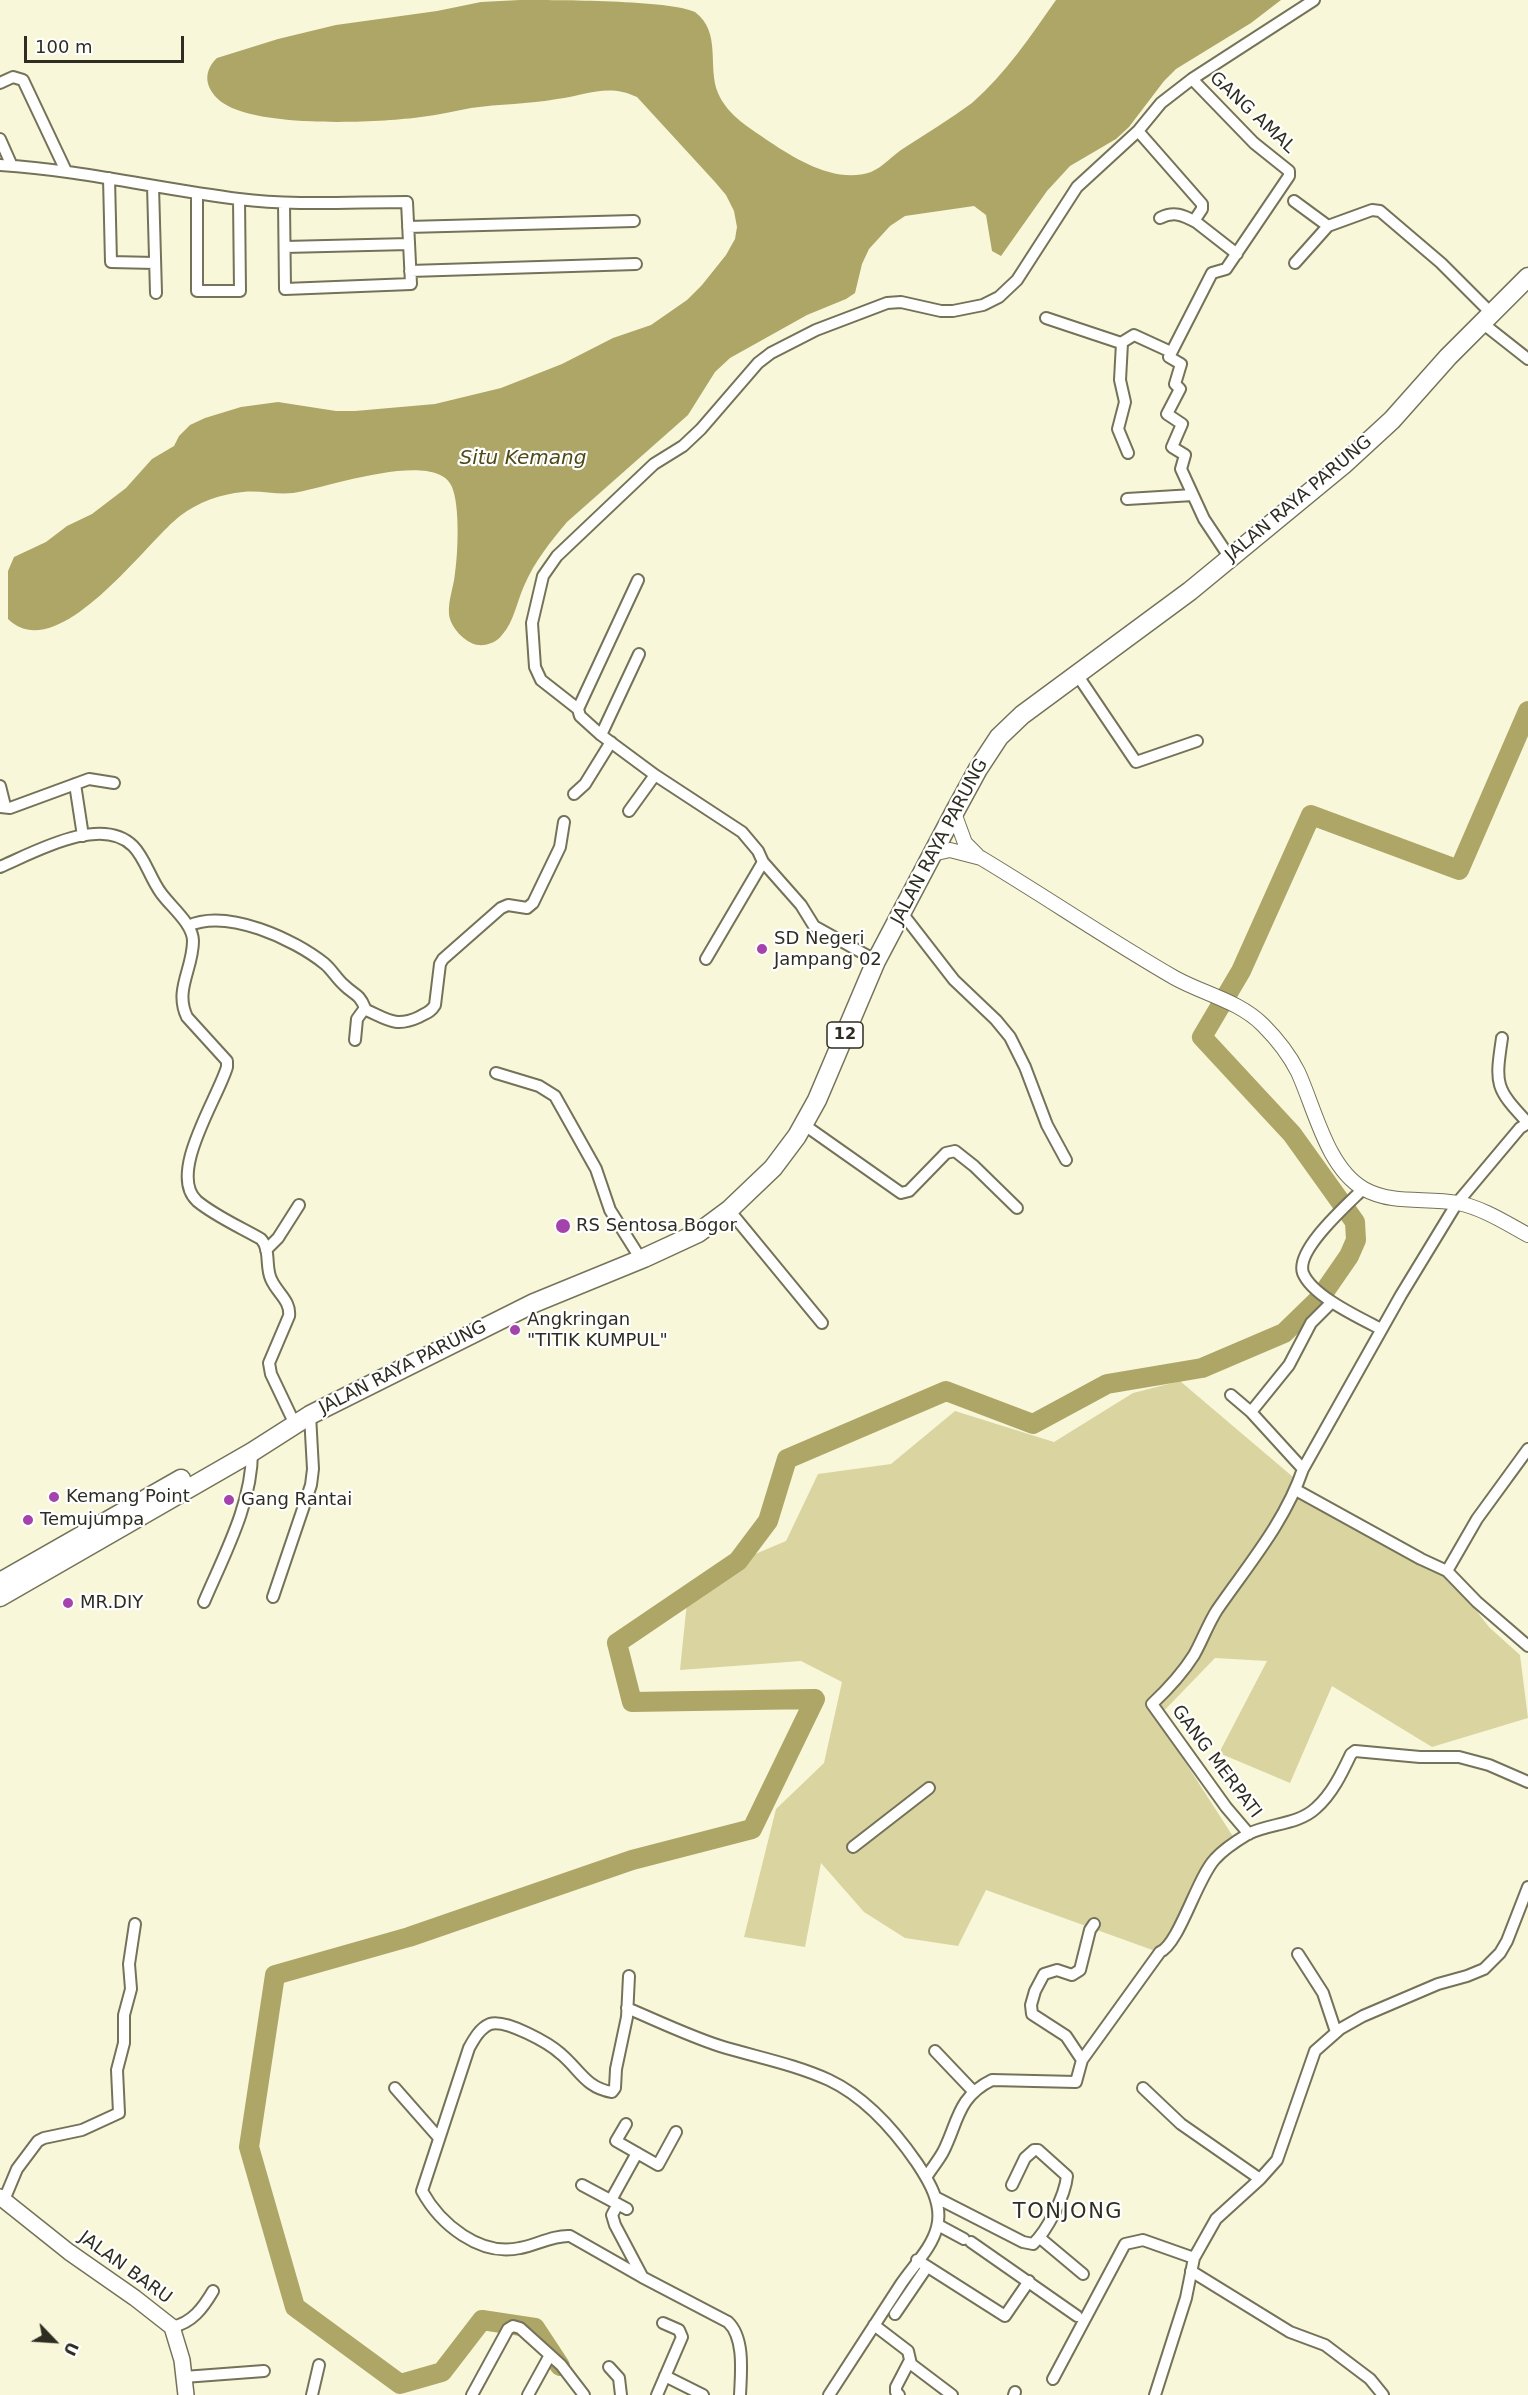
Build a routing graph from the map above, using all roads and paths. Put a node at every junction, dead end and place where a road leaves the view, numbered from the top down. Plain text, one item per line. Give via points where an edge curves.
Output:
1 (1314, 0) edge
2 (1192, 79) junction
3 (0, 83) edge
4 (1138, 131) junction
5 (0, 139) edge
6 (6, 165) edge
7 (66, 171) junction
8 (109, 178) junction
9 (153, 186) junction
10 (197, 193) junction
11 (239, 199) junction
12 (1294, 201) dead end
13 (284, 203) junction
14 (1160, 218) dead end
15 (634, 221) dead end
16 (1196, 222) junction
17 (1328, 226) junction
18 (408, 227) junction
19 (409, 244) junction
20 (285, 247) junction
21 (1237, 254) junction
22 (1295, 263) dead end
23 (155, 264) junction
24 (636, 264) dead end
25 (1528, 264) edge
26 (410, 271) junction
27 (1528, 277) edge
28 (156, 293) dead end
29 (1483, 315) junction
30 (1046, 318) dead end
31 (1122, 343) junction
32 (1171, 352) junction
33 (1528, 359) edge
34 (1128, 453) dead end
35 (1193, 495) junction
36 (1127, 499) dead end
37 (1226, 552) junction
38 (638, 580) dead end
39 (639, 654) dead end
40 (1078, 676) junction
41 (578, 710) junction
42 (601, 735) junction
43 (1197, 741) dead end
44 (611, 742) junction
45 (655, 775) junction
46 (114, 783) dead end
47 (75, 784) junction
48 (0, 786) edge
49 (574, 795) dead end
50 (3, 807) edge
51 (629, 811) dead end
52 (954, 813) junction
53 (564, 822) dead end
54 (83, 836) junction
55 (932, 854) junction
56 (981, 858) junction
57 (763, 862) junction
58 (0, 867) edge
59 (902, 913) junction
60 (188, 926) junction
61 (868, 956) junction
62 (706, 959) dead end
63 (364, 1009) junction
64 (1502, 1038) dead end
65 (355, 1040) dead end
66 (496, 1073) dead end
67 (1528, 1123) edge
68 (803, 1124) junction
69 (1066, 1160) dead end
70 (1363, 1189) junction
71 (1457, 1203) junction
72 (299, 1204) dead end
73 (1017, 1208) dead end
74 (729, 1210) junction
75 (1528, 1235) edge
76 (266, 1250) junction
77 (637, 1253) junction
78 (570, 1283) junction
79 (1332, 1301) junction
80 (822, 1323) dead end
81 (1381, 1329) junction
82 (1231, 1395) dead end
83 (1251, 1413) junction
84 (310, 1415) junction
85 (291, 1416) junction
86 (1528, 1449) edge
87 (252, 1452) junction
88 (1303, 1469) junction
89 (1296, 1490) junction
90 (1447, 1571) junction
91 (0, 1582) edge
92 (0, 1597) edge
93 (273, 1597) dead end
94 (204, 1602) dead end
95 (1528, 1646) edge
96 (1528, 1782) edge
97 (928, 1788) dead end
98 (1249, 1834) junction
99 (854, 1847) dead end
100 (1528, 1887) edge
101 (135, 1924) dead end
102 (1094, 1924) dead end
103 (1298, 1954) dead end
104 (629, 1976) dead end
105 (627, 2008) junction
106 (1336, 2032) junction
107 (935, 2052) dead end
108 (1082, 2060) junction
109 (396, 2088) dead end
110 (1143, 2088) dead end
111 (974, 2092) junction
112 (626, 2124) dead end
113 (676, 2132) dead end
114 (439, 2138) junction
115 (637, 2153) junction
116 (927, 2176) junction
117 (1260, 2180) junction
118 (582, 2185) dead end
119 (1012, 2185) dead end
120 (935, 2197) junction
121 (2, 2199) edge
122 (619, 2204) junction
123 (938, 2225) junction
124 (1040, 2238) junction
125 (1194, 2258) junction
126 (917, 2260) junction
127 (927, 2267) junction
128 (1191, 2271) junction
129 (1083, 2274) dead end
130 (642, 2277) junction
131 (1029, 2281) junction
132 (213, 2291) dead end
133 (895, 2314) dead end
134 (1077, 2316) dead end
135 (663, 2323) dead end
136 (873, 2325) junction
137 (172, 2327) junction
138 (550, 2355) junction
139 (909, 2362) junction
140 (319, 2365) dead end
141 (609, 2367) dead end
142 (264, 2371) dead end
143 (665, 2376) junction
144 (1053, 2379) dead end
145 (185, 2388) edge
146 (312, 2395) edge
147 (472, 2395) edge
148 (528, 2395) edge
149 (585, 2395) edge
150 (621, 2395) edge
151 (657, 2395) edge
152 (704, 2395) edge
153 (740, 2395) edge
154 (829, 2395) edge
155 (899, 2395) edge
156 (952, 2395) edge
157 (1155, 2395) edge
158 (1383, 2395) edge

1 - 2 street
2 - 4 street via 1161,103
2 - 21 street, GANG AMAL via 1254,143 1289,171
3 - 7 street via 12,77 23,80
4 - 16 street via 1202,204
4 - 41 street via 1077,187 1017,280 999,297 953,311 887,303 816,330 771,353 693,438 654,464 557,556 543,576 534,605 535,667 541,680
5 - 6 street
6 - 7 street
7 - 8 street
8 - 9 street
8 - 23 street via 111,262
9 - 10 street
9 - 23 street
10 - 11 street
10 - 11 street via 197,291 240,291
11 - 13 street
12 - 17 street
13 - 18 street via 407,202
13 - 20 street
14 - 16 street via 1177,214
15 - 18 street
16 - 21 street
17 - 22 street
17 - 29 street via 1377,209 1441,263
18 - 19 street
19 - 20 street
19 - 26 street
20 - 26 street via 285,289 411,284
21 - 32 street, GANG AMAL via 1227,269 1212,273
23 - 28 street
24 - 26 street
25 - 29 highway, JALAN RAYA PARUNG / 12
27 - 29 highway, JALAN RAYA PARUNG / 12
29 - 33 street
29 - 37 highway, JALAN RAYA PARUNG / 12 via 1443,349 1345,453
29 - 40 highway, JALAN RAYA PARUNG / 12 via 1392,420 1343,465 1190,591
30 - 31 street
31 - 32 street via 1134,336
31 - 34 street via 1120,380 1125,402 1118,429
32 - 35 street via 1169,358 1181,364 1175,384 1180,389 1167,414 1182,424 1172,447 1185,456 1180,467
35 - 36 street
35 - 37 street
37 - 61 highway, JALAN RAYA PARUNG / 12 via 1016,708 995,729 946,807
38 - 41 street
39 - 42 street
40 - 43 street via 1136,762
40 - 52 highway, JALAN RAYA PARUNG / 12 via 1022,715 999,737
41 - 42 street
42 - 44 street
44 - 45 street
44 - 49 street
45 - 51 street
45 - 57 street via 742,832
46 - 47 street via 89,779
47 - 50 street via 10,808
47 - 54 street
48 - 50 street
52 - 55 highway, JALAN RAYA PARUNG / 12
52 - 56 street via 965,843
53 - 63 street via 560,847 533,903 527,908 501,908 443,959 431,1011 397,1023
54 - 58 street
54 - 60 street via 110,834 126,840
55 - 56 street via 950,850
55 - 59 highway, JALAN RAYA PARUNG / 12
56 - 70 street via 1176,978 1238,1007 1260,1022 1280,1043 1297,1071 1343,1172
57 - 61 street via 814,926
57 - 62 street
59 - 68 highway, JALAN RAYA PARUNG / 12 via 876,961
59 - 69 street via 954,980 1010,1037
60 - 63 street via 216,920 240,923 305,950 357,994
60 - 76 street via 194,942 182,991 183,1008 227,1067 190,1157 188,1187 197,1200 261,1239
61 - 77 highway, JALAN RAYA PARUNG / 12 via 808,1096 766,1163 730,1201 693,1226
63 - 65 street via 357,1019
64 - 67 street via 1498,1084 1508,1103
66 - 77 street via 539,1086 555,1096 596,1169 610,1210
67 - 71 street
68 - 73 street via 901,1193 909,1191 946,1153 955,1151
68 - 74 highway, JALAN RAYA PARUNG / 12 via 773,1167
70 - 71 street via 1387,1198
70 - 79 street via 1307,1250 1303,1262 1303,1272
71 - 75 street
71 - 81 street
72 - 76 street
74 - 78 highway, JALAN RAYA PARUNG / 12 via 698,1233 644,1258
74 - 80 street
76 - 85 street via 270,1277 290,1308 269,1364
77 - 78 highway, JALAN RAYA PARUNG / 12
78 - 84 highway, JALAN RAYA PARUNG / 12
78 - 85 highway, JALAN RAYA PARUNG / 12 via 528,1296
79 - 81 street
79 - 83 street via 1311,1323 1289,1365
81 - 88 street
82 - 83 street
83 - 88 street
84 - 87 highway, JALAN RAYA PARUNG / 12
84 - 93 street via 311,1485
85 - 91 highway, JALAN RAYA PARUNG / 12
86 - 90 street via 1477,1519
87 - 92 highway, JALAN RAYA PARUNG / 12
87 - 94 street via 252,1470 236,1526
88 - 89 street
89 - 90 street
89 - 98 street, GANG MERPATI via 1215,1614 1194,1655 1176,1681 1152,1704
90 - 95 street
96 - 98 street via 1459,1757 1355,1751 1315,1810
97 - 99 street
98 - 108 street, GANG MERPATI via 1214,1860 1198,1883 1172,1939
100 - 106 street via 1507,1941 1484,1969 1398,2000
101 - 121 street via 124,2043 117,2070 119,2113 82,2130 38,2141 17,2169
102 - 108 street via 1089,1930 1080,1970 1072,1975 1057,1970 1044,1974 1031,2005 1032,2014 1066,2036
103 - 106 street via 1323,1993
104 - 105 street
105 - 114 street via 612,2092 589,2084 549,2045 505,2024 491,2024 481,2030 469,2048
105 - 116 street via 720,2046 830,2080 855,2096 897,2134
106 - 117 street via 1315,2051 1277,2160
107 - 111 street
108 - 111 street via 1076,2082 992,2080
109 - 114 street
110 - 117 street via 1181,2124
111 - 116 street via 957,2113 943,2152
112 - 115 street via 616,2141
113 - 115 street via 658,2165
114 - 130 street via 422,2191 431,2208 448,2225 490,2248 519,2248 570,2236
115 - 122 street
116 - 120 street
117 - 125 street via 1216,2219
118 - 122 street
119 - 124 street via 1034,2150 1067,2176
120 - 123 street
120 - 124 street via 1023,2242 1033,2244
121 - 137 main road, JALAN BARU
122 - 130 street via 612,2215 615,2225
123 - 126 street via 932,2241
123 - 131 street
124 - 129 street
125 - 128 street
125 - 144 street via 1143,2240 1125,2244
126 - 127 street
126 - 136 street
127 - 131 street via 1005,2316
127 - 133 street
128 - 157 street
128 - 158 street via 1290,2332 1325,2345 1370,2379
130 - 153 street via 734,2327 740,2344
131 - 134 street
132 - 137 street via 190,2321
135 - 143 street via 679,2330 682,2337
136 - 139 street via 908,2351
136 - 154 street
137 - 145 main road, JALAN BARU
138 - 147 street via 513,2326
138 - 148 street
138 - 149 street
139 - 155 street via 896,2387
139 - 156 street
140 - 146 street
141 - 150 street via 619,2378
142 - 145 street
143 - 151 street
143 - 152 street

